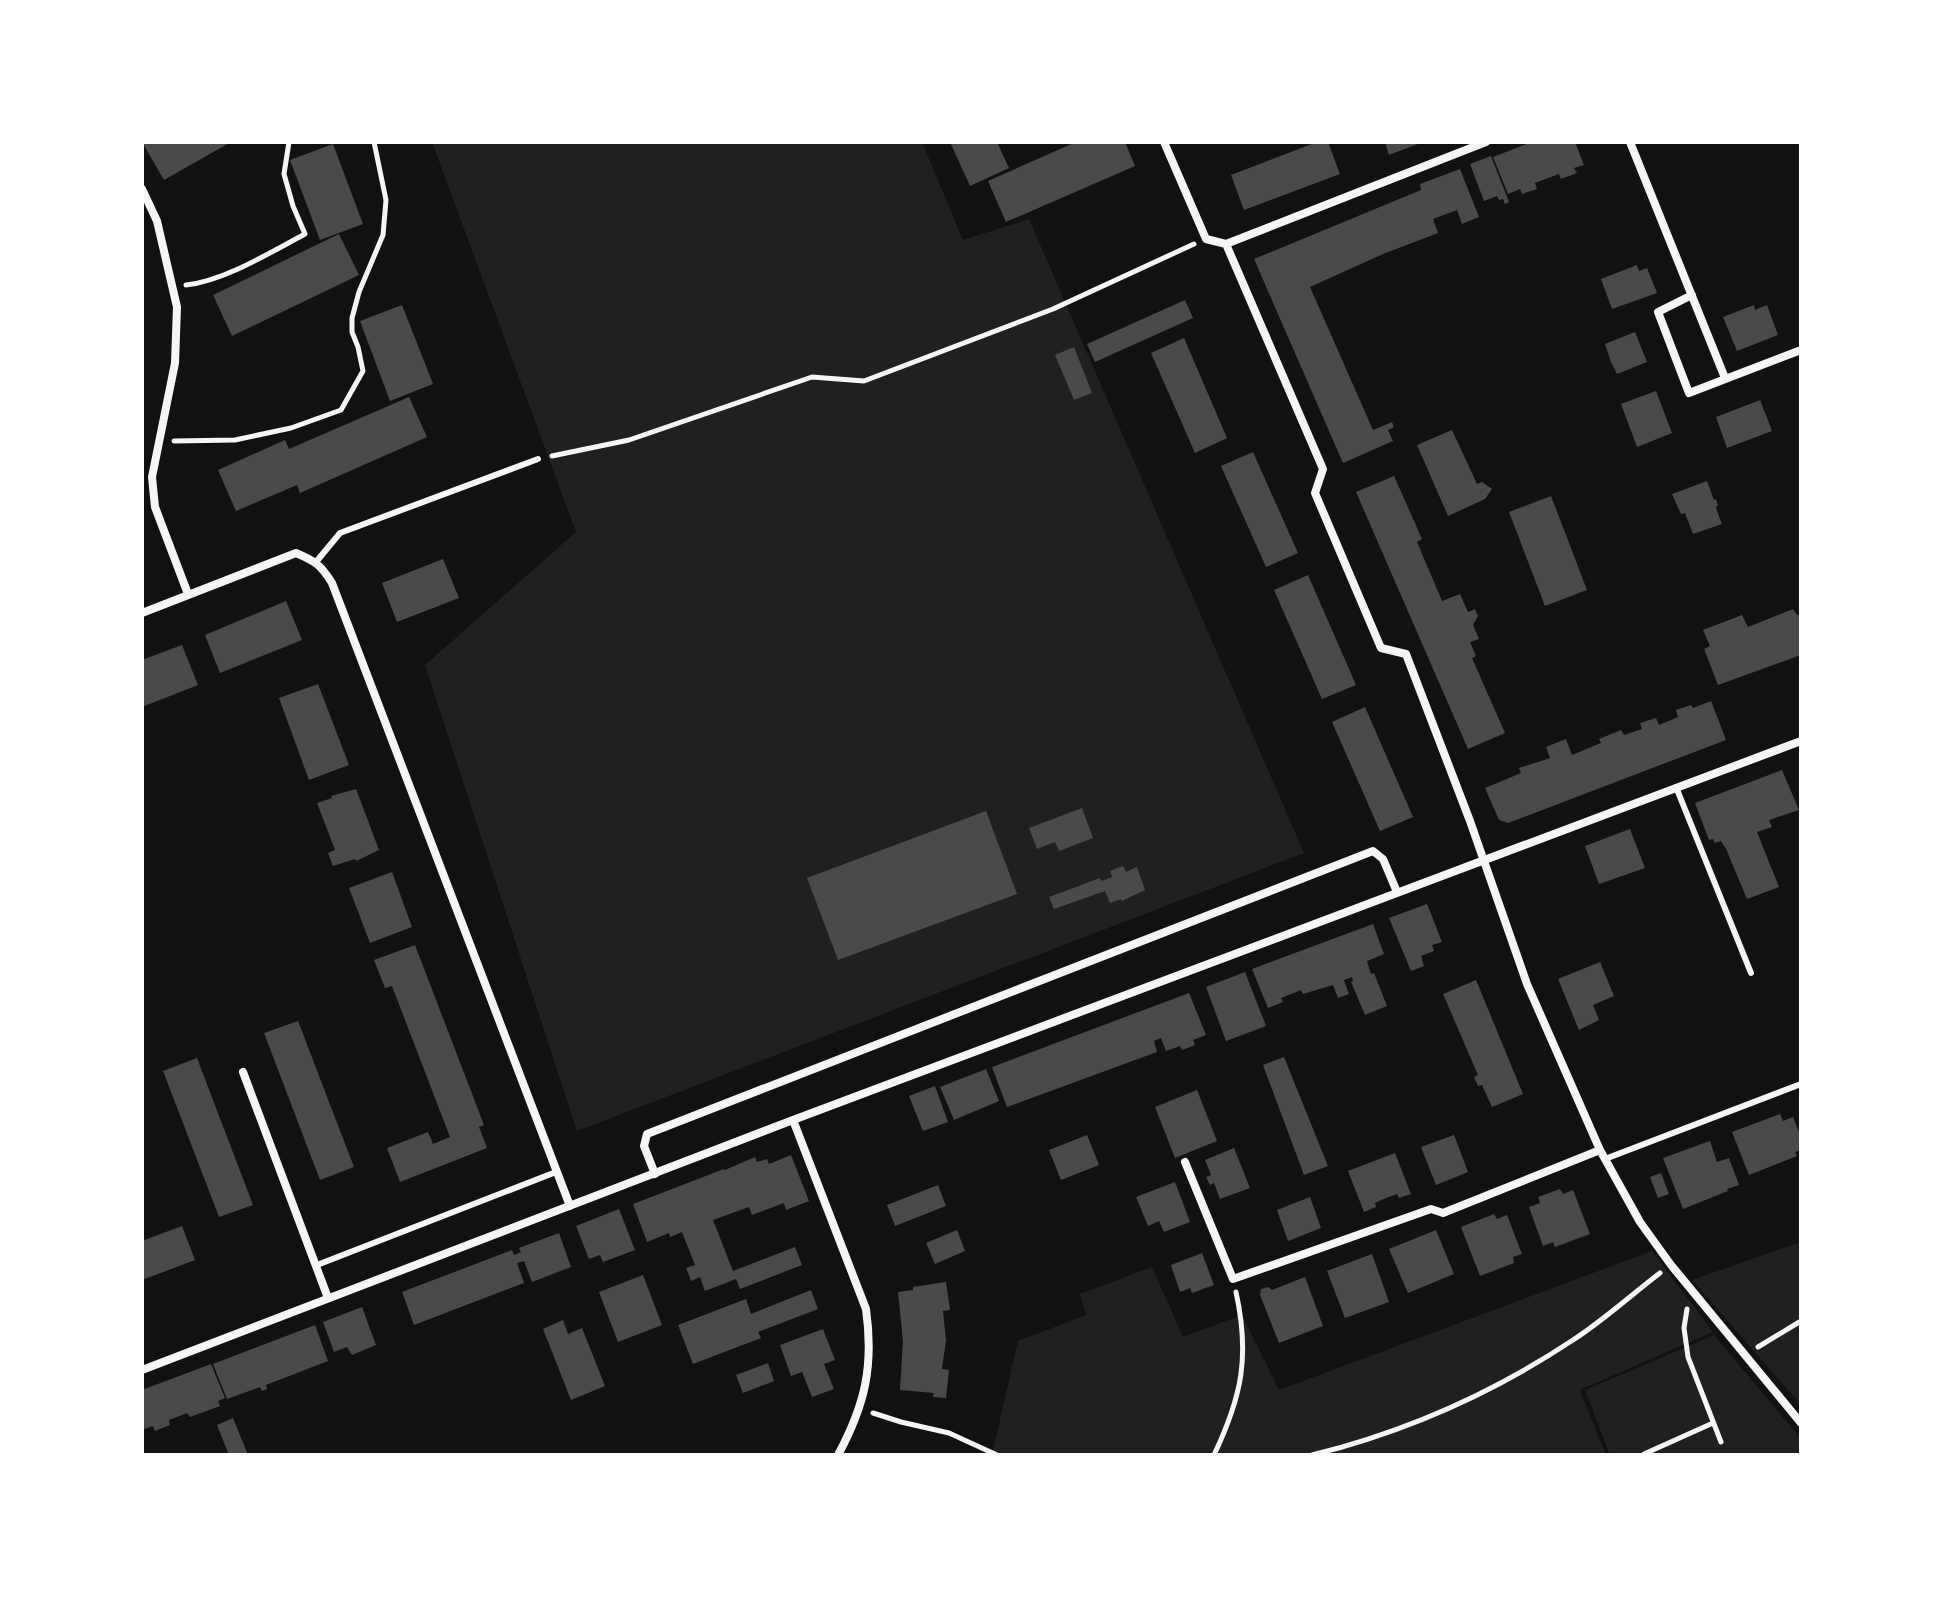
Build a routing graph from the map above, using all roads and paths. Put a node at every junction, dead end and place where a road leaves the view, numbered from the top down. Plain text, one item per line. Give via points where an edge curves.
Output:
1 (289, 142) edge
2 (374, 142) edge
3 (1164, 142) edge
4 (1486, 142) edge
5 (1630, 142) edge
6 (142, 189) edge
7 (1206, 239) junction
8 (1226, 244) junction
9 (172, 287) junction
10 (1692, 295) junction
11 (1801, 350) edge
12 (1725, 378) junction
13 (173, 441) dead end
14 (538, 459) joint
15 (316, 562) junction
16 (188, 594) junction
17 (142, 613) edge
18 (1801, 741) edge
19 (1676, 787) junction
20 (1483, 860) junction
21 (1397, 892) junction
22 (1751, 973) dead end
23 (243, 1072) dead end
24 (1801, 1084) edge
25 (793, 1120) junction
26 (1602, 1154) junction
27 (1185, 1162) dead end
28 (556, 1172) junction
29 (655, 1174) junction
30 (570, 1206) junction
31 (317, 1265) junction
32 (1671, 1265) junction
33 (1233, 1279) junction
34 (1690, 1289) junction
35 (328, 1298) junction
36 (1801, 1321) edge
37 (1744, 1356) junction
38 (142, 1370) edge
39 (860, 1409) junction
40 (1713, 1423) junction
41 (1801, 1423) edge
42 (1721, 1442) dead end
43 (838, 1455) edge
44 (997, 1455) edge
45 (1214, 1455) edge
46 (1312, 1455) edge
47 (1645, 1455) edge

1 - 9 path via 284,174 305,234 199,284
2 - 13 path via 386,200 383,235 352,318 363,371 341,410 235,440
3 - 7 street
4 - 8 street
5 - 10 street
6 - 9 street via 157,221
7 - 8 street
7 - 14 path via 1053,309 864,381 812,377 629,440
8 - 20 street via 1323,469 1315,493 1381,648 1406,654
9 - 16 street via 177,307 175,363 152,477 155,507
10 - 12 street
10 - 12 street via 1658,312 1689,393
11 - 12 street
14 - 15 lane via 340,533
15 - 16 street via 296,553
15 - 28 street via 332,583
16 - 17 street
18 - 19 street
19 - 20 street
19 - 22 lane
20 - 21 street
20 - 26 street via 1527,984
21 - 25 street
21 - 29 street via 1383,859 1373,851 647,1134 644,1146
23 - 31 street
24 - 26 lane
25 - 29 street
25 - 39 street via 866,1309 869,1363
26 - 32 street
26 - 33 street via 1443,1213 1431,1209
27 - 33 street
28 - 30 street
28 - 31 lane
29 - 30 street
30 - 35 street
31 - 35 street
32 - 34 street
32 - 46 path via 1575,1339 1500,1385 1376,1437
33 - 45 path via 1243,1328 1242,1377
34 - 37 street
34 - 40 path via 1684,1328 1688,1357
35 - 38 street
36 - 37 path
37 - 41 street
39 - 43 street
39 - 44 path via 949,1433
40 - 42 path
40 - 47 path

